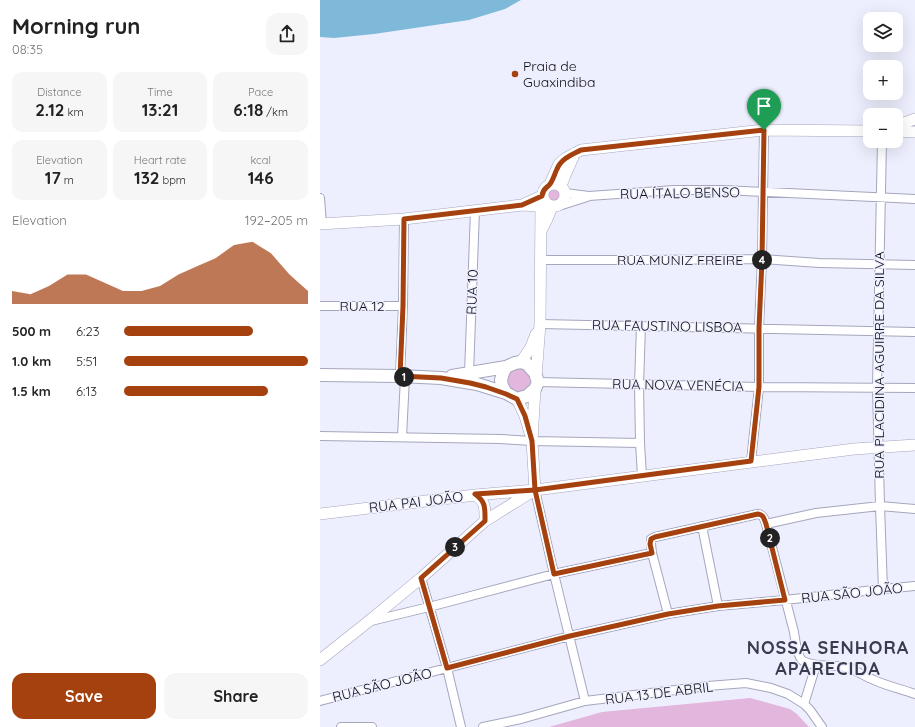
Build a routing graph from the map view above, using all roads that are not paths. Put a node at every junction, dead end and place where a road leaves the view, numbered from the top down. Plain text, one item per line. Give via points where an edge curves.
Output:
1 (915, 119) edge
2 (903, 123) edge
3 (764, 130) junction
4 (863, 131) edge
5 (903, 131) edge
6 (915, 132) edge
7 (882, 148) edge
8 (558, 188) junction
9 (762, 193) junction
10 (590, 196) junction
11 (320, 198) edge
12 (881, 198) junction
13 (915, 199) edge
14 (548, 204) junction
15 (475, 210) junction
16 (404, 219) junction
17 (321, 224) edge
18 (541, 260) junction
19 (762, 260) junction
20 (879, 264) junction
21 (915, 265) edge
22 (320, 306) edge
23 (403, 306) junction
24 (540, 324) junction
25 (641, 326) junction
26 (759, 328) junction
27 (878, 331) junction
28 (915, 332) edge
29 (521, 362) junction
30 (506, 367) junction
31 (469, 374) junction
32 (320, 375) edge
33 (402, 377) junction
34 (441, 378) junction
35 (537, 383) junction
36 (639, 385) junction
37 (759, 387) junction
38 (877, 388) junction
39 (915, 388) edge
40 (512, 396) junction
41 (320, 436) edge
42 (402, 437) junction
43 (532, 441) junction
44 (640, 443) junction
45 (915, 445) edge
46 (878, 447) junction
47 (751, 461) junction
48 (642, 476) junction
49 (535, 490) junction
50 (475, 494) junction
51 (880, 506) junction
52 (915, 509) edge
53 (320, 514) edge
54 (485, 521) junction
55 (766, 524) junction
56 (702, 526) junction
57 (652, 553) junction
58 (554, 574) junction
59 (421, 578) junction
60 (915, 586) edge
61 (883, 589) junction
62 (785, 600) junction
63 (718, 606) junction
64 (429, 607) junction
65 (668, 614) junction
66 (369, 621) junction
67 (570, 636) junction
68 (320, 660) edge
69 (816, 665) junction
70 (447, 668) junction
71 (915, 694) edge
72 (320, 701) edge
73 (586, 701) junction
74 (804, 704) junction
75 (341, 727) edge
76 (372, 727) edge
77 (461, 727) edge
78 (483, 727) edge
79 (822, 727) edge

1 - 2 street
3 - 4 street
3 - 8 street via 581,150 575,153
3 - 9 street
5 - 6 street
7 - 12 street, RUA PLACIDINA AGUIRRE DA SILVA
8 - 10 street, RUA ÍTALO BENSO
8 - 14 street via 564,200 562,203
8 - 14 street via 546,186 544,189
9 - 10 street, RUA ÍTALO BENSO via 674,190
9 - 12 street, RUA ÍTALO BENSO
9 - 19 street
10 - 14 street
11 - 17 street
12 - 13 street, RUA ÍTALO BENSO
12 - 20 street, RUA PLACIDINA AGUIRRE DA SILVA
14 - 15 street
14 - 18 street via 547,219 541,231
15 - 16 street
15 - 31 street, RUA 10
16 - 17 street
16 - 23 street
18 - 19 street, RUA MUNIZ FREIRE
18 - 24 street
19 - 20 street, RUA MUNIZ FREIRE
19 - 26 street
20 - 21 street, RUA MUNIZ FREIRE
20 - 27 street, RUA PLACIDINA AGUIRRE DA SILVA
22 - 23 street, RUA 12
23 - 33 street
24 - 25 street, RUA FAUSTINO LISBOA
24 - 29 street via 531,347
24 - 35 street
25 - 26 street, RUA FAUSTINO LISBOA
25 - 36 street
26 - 27 street, RUA FAUSTINO LISBOA
26 - 37 street
27 - 28 street, RUA FAUSTINO LISBOA
27 - 38 street, RUA PLACIDINA AGUIRRE DA SILVA
29 - 30 main road
29 - 35 main road via 528,364
30 - 31 main road
30 - 40 main road via 501,380 502,386
31 - 34 main road
32 - 33 main road
33 - 34 main road
33 - 42 street
34 - 40 main road via 477,384
35 - 36 street, RUA NOVA VENÉCIA
35 - 40 main road via 527,396
35 - 43 street
36 - 37 street, RUA NOVA VENÉCIA
36 - 44 street
37 - 38 street, RUA NOVA VENÉCIA
37 - 47 street
38 - 39 street, RUA NOVA VENÉCIA
38 - 46 street, RUA PLACIDINA AGUIRRE DA SILVA
40 - 43 street via 525,416
41 - 42 street
42 - 43 street
43 - 44 street
43 - 49 street
44 - 48 street
45 - 46 street, RUA PAI JOÃO
46 - 47 street, RUA PAI JOÃO
46 - 51 street, RUA PLACIDINA AGUIRRE DA SILVA
47 - 48 street, RUA PAI JOÃO
48 - 49 street, RUA PAI JOÃO
49 - 50 street, RUA PAI JOÃO
49 - 54 street
49 - 58 street
50 - 53 street, RUA PAI JOÃO
50 - 54 street via 484,504
51 - 52 street
51 - 55 street via 816,513
51 - 61 street, RUA PLACIDINA AGUIRRE DA SILVA
54 - 59 street
55 - 56 street via 762,514 758,514
55 - 62 street
56 - 57 street via 651,539
56 - 63 street
57 - 58 street
57 - 65 street
58 - 64 street
58 - 67 street
59 - 64 street
59 - 66 street
60 - 61 street, RUA SÃO JOÃO
61 - 62 street, RUA SÃO JOÃO
62 - 63 street, RUA SÃO JOÃO
62 - 69 street via 800,658
63 - 65 street, RUA SÃO JOÃO
64 - 66 street
64 - 70 street
65 - 67 street, RUA SÃO JOÃO
66 - 68 street
67 - 70 street, RUA SÃO JOÃO
67 - 73 street
69 - 71 street via 847,667 873,680
69 - 74 street
70 - 72 street, RUA SÃO JOÃO
70 - 77 street
73 - 74 street, RUA 13 DE ABRIL via 746,683 788,694
73 - 78 street, RUA 13 DE ABRIL
74 - 79 street, RUA 13 DE ABRIL
75 - 76 street

